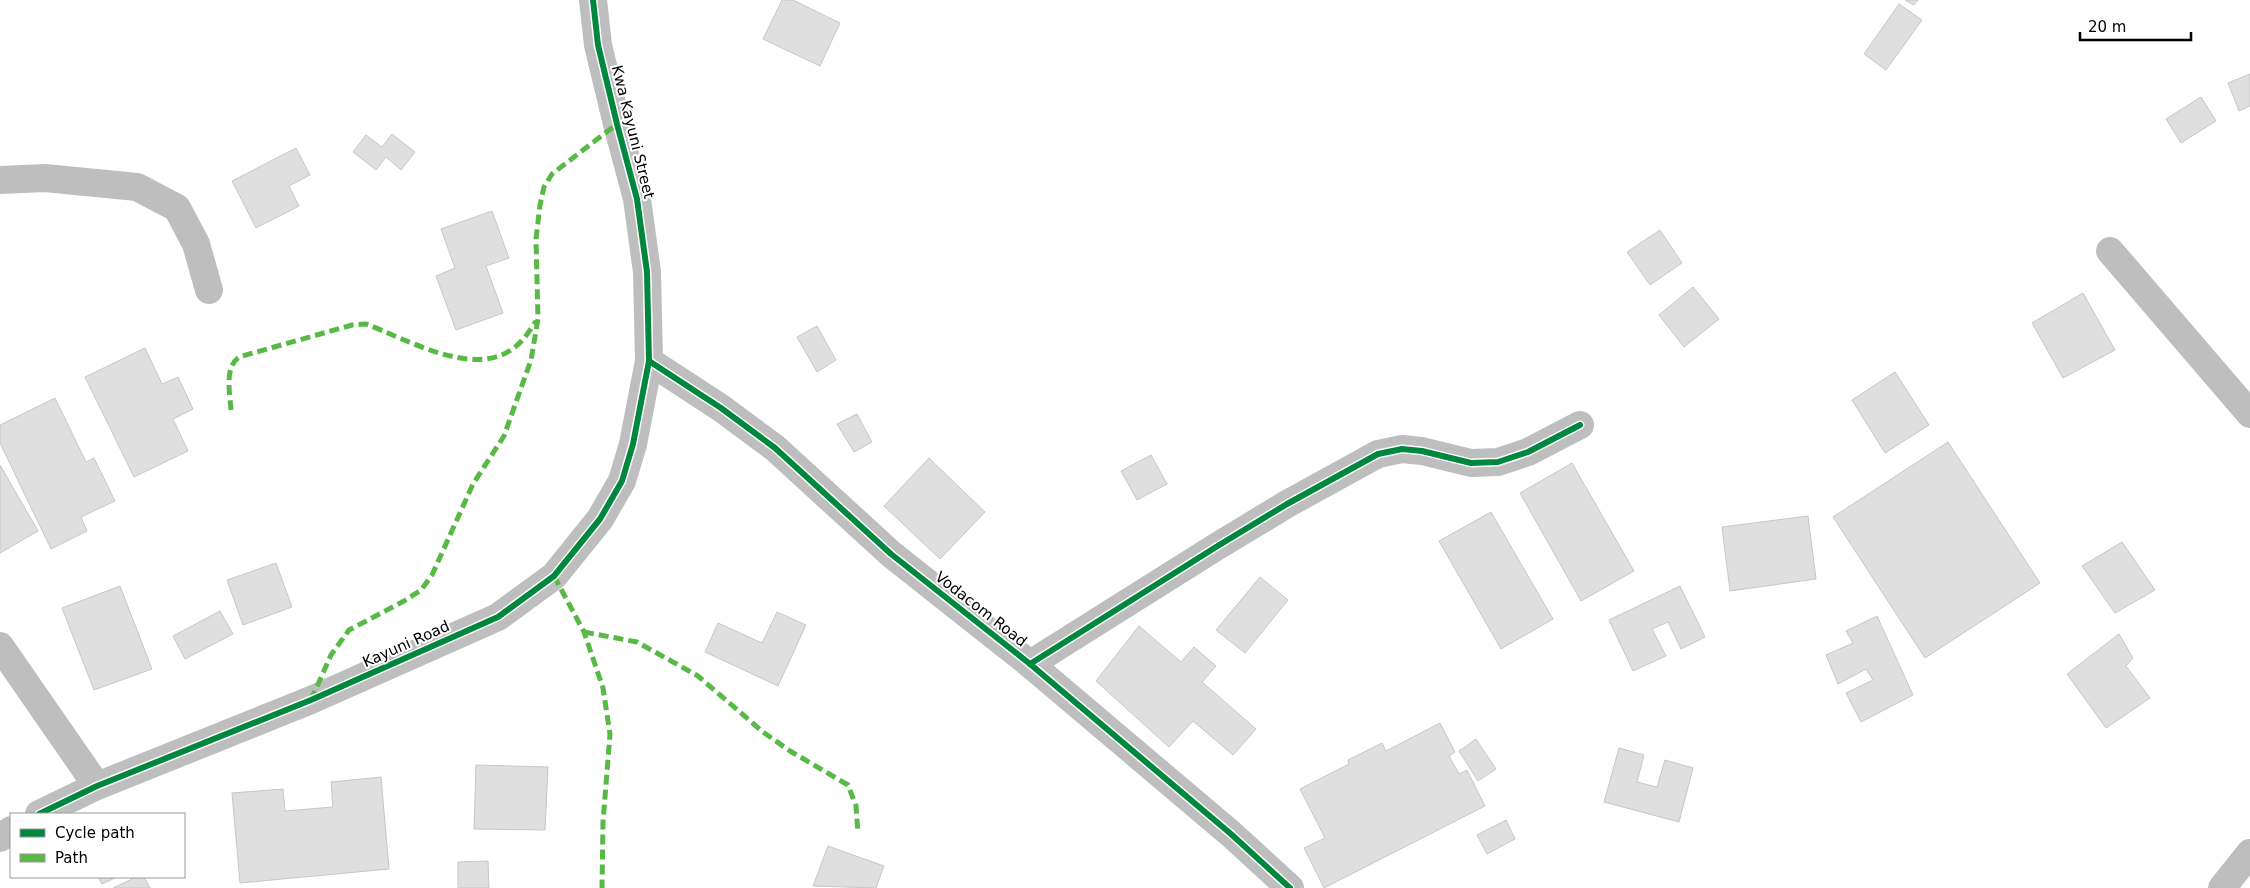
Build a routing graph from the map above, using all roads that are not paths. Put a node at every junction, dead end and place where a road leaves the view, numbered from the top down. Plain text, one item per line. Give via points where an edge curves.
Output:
1 (593, 0) edge
2 (0, 180) edge
3 (2110, 251) dead end
4 (209, 290) dead end
5 (649, 361) junction
6 (2250, 414) edge
7 (1580, 424) dead end
8 (0, 646) edge
9 (1030, 664) junction
10 (97, 786) junction
11 (41, 813) edge
12 (2250, 853) edge
13 (1290, 888) edge
14 (2222, 888) edge

1 - 5 street, Kwa Kayuni Street via 598,45 638,199 647,272
2 - 4 street via 44,178 137,187 177,208 196,244
3 - 6 street
5 - 9 street, Vodacom Road via 722,408 775,448 891,554
5 - 10 street, Kayuni Road via 633,444 622,481 600,519 554,576 498,617 311,700
7 - 9 street via 1528,452 1498,462 1471,463 1402,449 1378,454 1224,542
8 - 10 street
9 - 13 street, Vodacom Road
10 - 11 street, Kayuni Road
12 - 14 street

